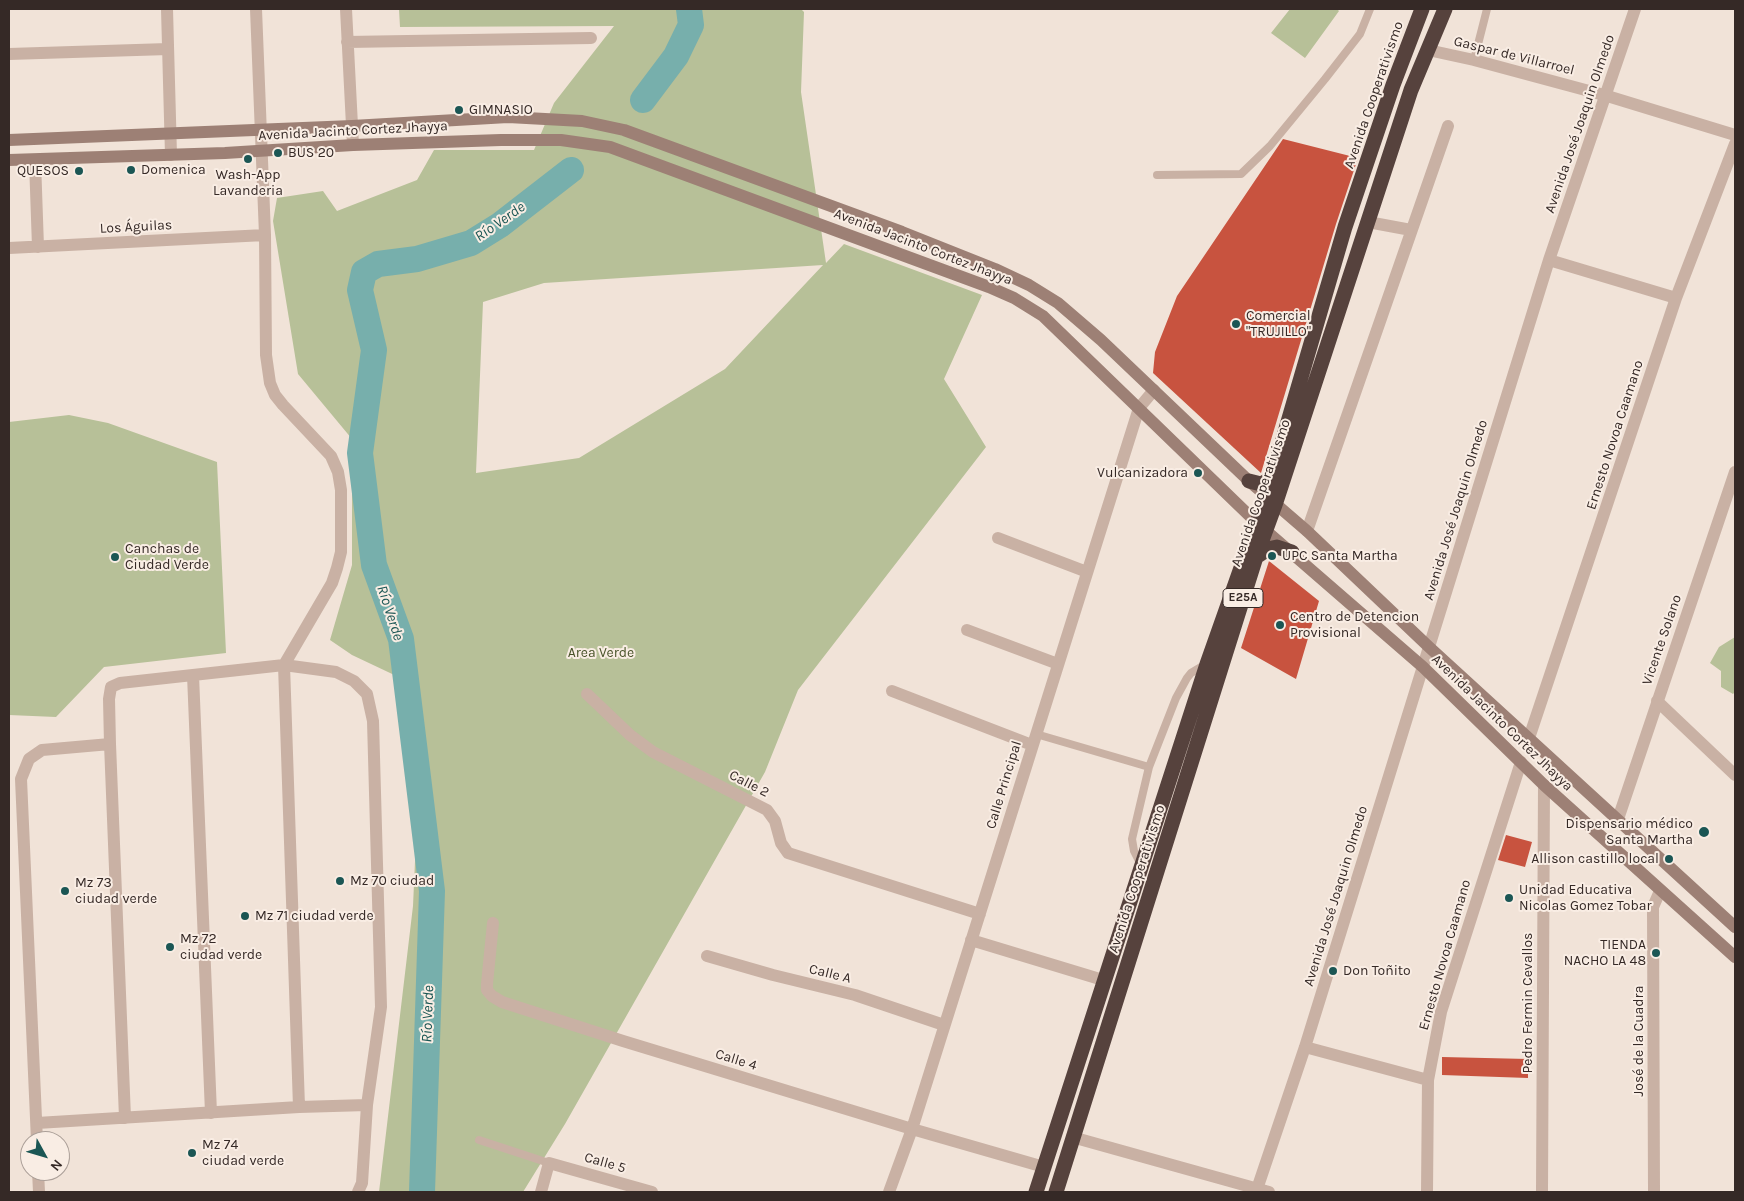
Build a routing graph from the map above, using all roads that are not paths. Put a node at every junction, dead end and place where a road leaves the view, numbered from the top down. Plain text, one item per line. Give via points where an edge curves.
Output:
1 (167, 9) edge
2 (256, 9) edge
3 (346, 9) edge
4 (1370, 9) edge
5 (1422, 9) edge
6 (1444, 9) edge
7 (1487, 9) edge
8 (1635, 9) edge
9 (591, 38) dead end
10 (347, 42) junction
11 (168, 49) junction
12 (1428, 50) junction
13 (9, 54) edge
14 (1474, 60) junction
15 (1604, 95) junction
16 (352, 126) junction
17 (1448, 126) dead end
18 (261, 130) junction
19 (171, 134) junction
20 (1735, 136) edge
21 (9, 140) edge
22 (1735, 144) edge
23 (353, 145) junction
24 (261, 150) junction
25 (171, 155) junction
26 (9, 160) edge
27 (35, 161) junction
28 (1157, 175) dead end
29 (1368, 222) junction
30 (1411, 230) junction
31 (265, 235) junction
32 (38, 247) junction
33 (9, 248) edge
34 (1549, 260) junction
35 (1676, 298) junction
36 (1154, 390) junction
37 (1139, 408) junction
38 (1735, 472) edge
39 (1272, 478) junction
40 (1249, 481) junction
41 (1271, 501) junction
42 (1262, 527) junction
43 (1307, 531) junction
44 (998, 538) dead end
45 (1292, 552) junction
46 (1256, 557) junction
47 (1087, 572) junction
48 (966, 630) dead end
49 (1429, 647) junction
50 (1058, 664) junction
51 (1207, 664) junction
52 (284, 665) junction
53 (1423, 667) junction
54 (193, 675) junction
55 (892, 691) dead end
56 (587, 694) dead end
57 (1656, 701) junction
58 (1529, 738) junction
59 (1034, 739) junction
60 (110, 744) junction
61 (1521, 762) junction
62 (1148, 767) junction
63 (1735, 775) edge
64 (1544, 785) junction
65 (1618, 818) junction
66 (1141, 867) junction
67 (1660, 890) junction
68 (980, 914) junction
69 (493, 923) dead end
70 (1735, 927) edge
71 (971, 940) junction
72 (708, 956) dead end
73 (1735, 956) edge
74 (1104, 980) junction
75 (944, 1025) junction
76 (1305, 1047) junction
77 (1428, 1080) junction
78 (367, 1105) junction
79 (299, 1107) junction
80 (211, 1113) junction
81 (125, 1118) junction
82 (37, 1123) junction
83 (912, 1129) junction
84 (37, 1131) edge
85 (1072, 1137) junction
86 (480, 1140) dead end
87 (549, 1163) junction
88 (1044, 1167) junction
89 (1260, 1191) edge
90 (358, 1192) edge
91 (540, 1192) edge
92 (652, 1192) edge
93 (889, 1192) edge
94 (1036, 1192) edge
95 (1056, 1192) edge
96 (1427, 1192) edge
97 (1542, 1192) edge
98 (1654, 1192) edge

1 - 11 street
2 - 18 street
3 - 10 street
4 - 28 lane via 1360,34 1270,146 1241,174
5 - 39 highway, Avenida Cooperativismo / E25A via 1345,227
6 - 12 highway, Avenida Cooperativismo / E25A
7 - 14 lane
8 - 15 street, Avenida José Joaquin Olmedo
9 - 10 street
10 - 16 street
11 - 13 street
11 - 19 street
12 - 14 street, Gaspar de Villarroel
12 - 29 highway, Avenida Cooperativismo / E25A via 1411,90
14 - 15 street, Gaspar de Villarroel
15 - 20 street, Gaspar de Villarroel
15 - 34 street, Avenida José Joaquin Olmedo
16 - 18 street, Avenida Jacinto Cortez Jhayya
16 - 23 street
16 - 36 street, Avenida Jacinto Cortez Jhayya via 508,117 582,121 624,130 902,232 1029,285 1058,302
17 - 30 street
18 - 19 street, Avenida Jacinto Cortez Jhayya
18 - 24 street
19 - 21 street, Avenida Jacinto Cortez Jhayya
19 - 25 street
22 - 35 street, Ernesto Novoa Caamano
23 - 24 street, Avenida Jacinto Cortez Jhayya
23 - 37 street, Avenida Jacinto Cortez Jhayya via 561,140 610,147 1014,298 1043,316
24 - 25 street, Avenida Jacinto Cortez Jhayya
24 - 31 street
25 - 27 street, Avenida Jacinto Cortez Jhayya
26 - 27 street, Avenida Jacinto Cortez Jhayya
27 - 32 street
29 - 30 street
29 - 41 highway, Avenida Cooperativismo / E25A
30 - 43 street
31 - 32 street, Los Águilas
31 - 52 street via 266,355 270,383 283,405 331,456 341,490 341,552 337,568
32 - 33 street, Los Águilas
34 - 35 street
34 - 49 street, Avenida José Joaquin Olmedo
35 - 58 street, Ernesto Novoa Caamano
36 - 37 street, Calle Principal
36 - 40 street, Avenida Jacinto Cortez Jhayya
37 - 42 street, Avenida Jacinto Cortez Jhayya
37 - 47 street, Calle Principal
38 - 57 street, Vicente Solano
39 - 40 highway via 1261,484
39 - 41 highway, Avenida Cooperativismo / E25A
40 - 41 street, Avenida Jacinto Cortez Jhayya
41 - 42 highway, Avenida Cooperativismo / E25A
41 - 43 street, Avenida Jacinto Cortez Jhayya
42 - 45 street, Avenida Jacinto Cortez Jhayya
42 - 46 highway, Avenida Cooperativismo / E25A
42 - 51 highway, Avenida Cooperativismo / E25A
43 - 49 street, Avenida Jacinto Cortez Jhayya
44 - 47 street
45 - 46 highway via 1277,547
45 - 53 street, Avenida Jacinto Cortez Jhayya
46 - 85 highway, Avenida Cooperativismo / E25A
47 - 50 street, Calle Principal
48 - 50 street
49 - 53 street, Avenida José Joaquin Olmedo
49 - 58 street, Avenida Jacinto Cortez Jhayya
50 - 59 street, Calle Principal
51 - 62 lane via 1186,678
51 - 66 highway, Avenida Cooperativismo / E25A
52 - 54 street
52 - 78 street via 336,672 354,681 366,694 372,721 381,1007
52 - 79 street
53 - 61 street, Avenida Jacinto Cortez Jhayya
53 - 76 street, Avenida José Joaquin Olmedo
54 - 60 street via 120,683 111,687 108,698
54 - 80 street
55 - 59 street
56 - 68 street, Calle 2 via 630,736 653,752 767,810 775,820 781,843 788,854
57 - 63 street
57 - 65 street, Vicente Solano
58 - 65 street, Avenida Jacinto Cortez Jhayya
59 - 62 lane
59 - 68 street, Calle Principal
60 - 81 street
60 - 82 street via 42,750 30,759 21,780
61 - 64 street, Avenida Jacinto Cortez Jhayya
61 - 77 street, Ernesto Novoa Caamano via 1446,994
62 - 66 lane via 1132,839
64 - 67 street, Avenida Jacinto Cortez Jhayya
64 - 97 street, Pedro Fermin Cevallos
65 - 70 street, Avenida Jacinto Cortez Jhayya
66 - 74 highway, Avenida Cooperativismo / E25A
67 - 73 street, Avenida Jacinto Cortez Jhayya
67 - 98 street, José de la Cuadra via 1653,907
68 - 71 street, Calle Principal
69 - 83 street, Calle 4 via 486,984 487,990 497,1000
71 - 74 street
71 - 75 street, Calle Principal
72 - 75 street, Calle A via 855,995
74 - 88 highway, Avenida Cooperativismo / E25A
75 - 83 street, Calle Principal
76 - 77 street
76 - 89 street, Avenida José Joaquin Olmedo
77 - 96 street, Ernesto Novoa Caamano
78 - 79 street
78 - 90 street via 362,1183
79 - 80 street
80 - 81 street
81 - 82 street
82 - 84 street
83 - 88 street, Calle 4
83 - 93 street, Calle Principal
85 - 89 street
85 - 95 highway, Avenida Cooperativismo / E25A
86 - 87 lane
87 - 91 street
87 - 92 street, Calle 5
88 - 94 highway, Avenida Cooperativismo / E25A

